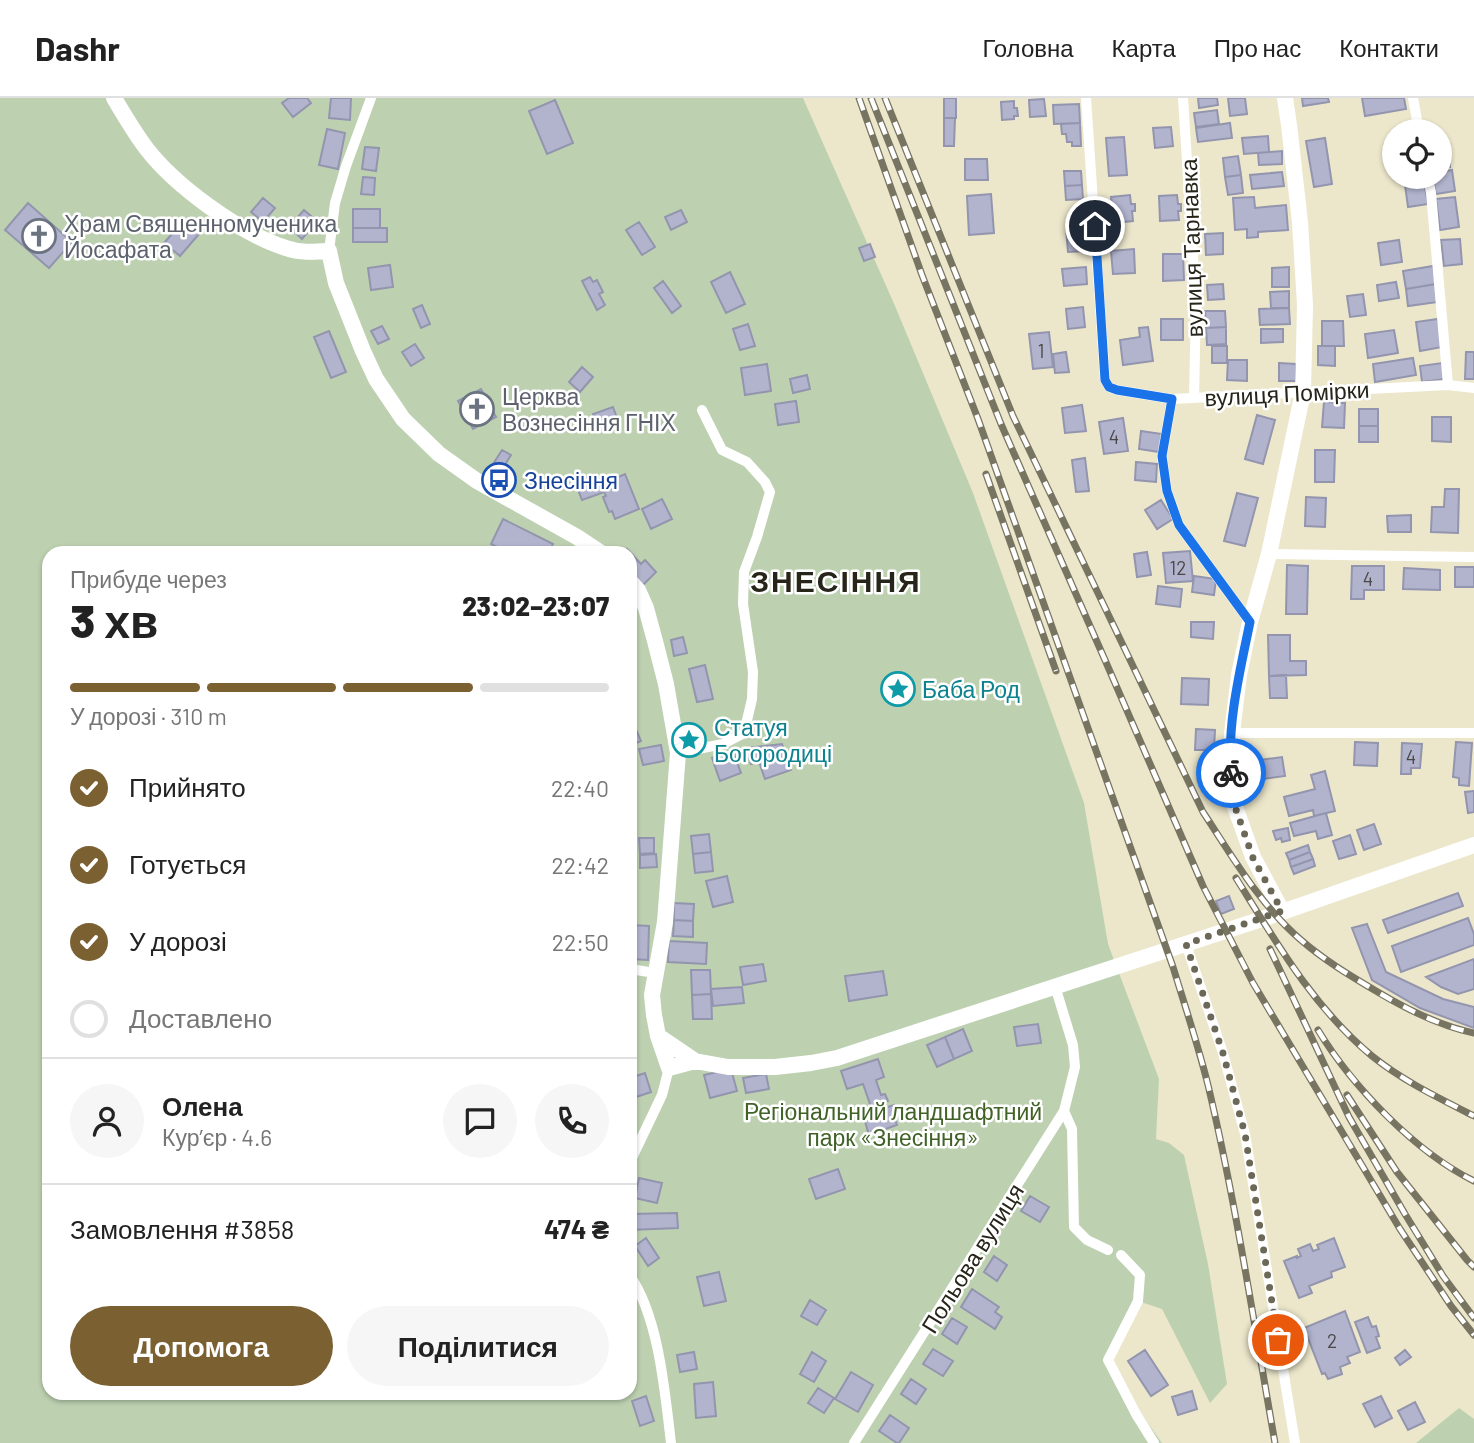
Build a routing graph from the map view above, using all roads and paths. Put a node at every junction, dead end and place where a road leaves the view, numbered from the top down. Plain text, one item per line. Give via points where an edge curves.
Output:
1 (114, 98) edge
2 (371, 98) edge
3 (1086, 98) edge
4 (1183, 98) edge
5 (1285, 98) edge
6 (1413, 98) edge
7 (1417, 119) edge
8 (1430, 189) edge
9 (329, 251) junction
10 (1448, 385) junction
11 (1474, 387) edge
12 (1303, 392) junction
13 (1194, 397) junction
14 (1172, 399) junction
15 (702, 410) dead end
16 (590, 546) edge
17 (1269, 554) junction
18 (1474, 557) edge
19 (637, 589) edge
20 (1250, 622) junction
21 (1231, 733) junction
22 (1474, 733) edge
23 (678, 753) junction
24 (1474, 845) edge
25 (1282, 911) junction
26 (1186, 944) junction
27 (637, 970) edge
28 (655, 973) junction
29 (1055, 986) junction
30 (658, 1035) junction
31 (695, 1061) junction
32 (668, 1068) junction
33 (1064, 1111) junction
34 (637, 1147) edge
35 (1108, 1250) dead end
36 (1121, 1255) dead end
37 (637, 1286) edge
38 (671, 1443) edge
39 (854, 1443) edge
40 (1154, 1443) edge
41 (1295, 1443) edge

1 - 9 street via 148,150 185,188 257,237 308,253
2 - 9 street via 335,204
3 - 14 street, вулиця Помірки via 1105,380 1117,390
4 - 13 street, вулиця Тарнавка via 1196,304
5 - 12 street via 1306,305
6 - 7 street
8 - 10 street
9 - 16 street via 335,283 367,360 403,419 439,454 477,481
10 - 11 street, вулиця Помірки
10 - 12 street, вулиця Помірки
12 - 13 street, вулиця Помірки
12 - 17 street
13 - 14 street, вулиця Помірки
14 - 20 street via 1162,456 1167,491 1179,525
15 - 23 street via 722,450 747,462 770,492 744,572 743,604 753,672 744,733 723,744
17 - 18 street
17 - 20 street
19 - 23 street via 666,684
20 - 21 street
21 - 22 street
21 - 25 street via 1233,801 1253,858
23 - 28 street via 665,922
24 - 25 street
25 - 26 street
26 - 29 street
26 - 41 street via 1245,1134
27 - 28 street
28 - 30 street via 652,995
29 - 31 street via 837,1058 775,1067 728,1067
29 - 33 street, Польова вулиця via 1075,1067
30 - 31 street
30 - 32 street
31 - 32 street
32 - 34 street via 662,1095
33 - 35 street via 1072,1129 1074,1227
33 - 39 street, Польова вулиця
36 - 40 street via 1140,1275 1138,1301 1108,1360
37 - 38 street via 649,1314

